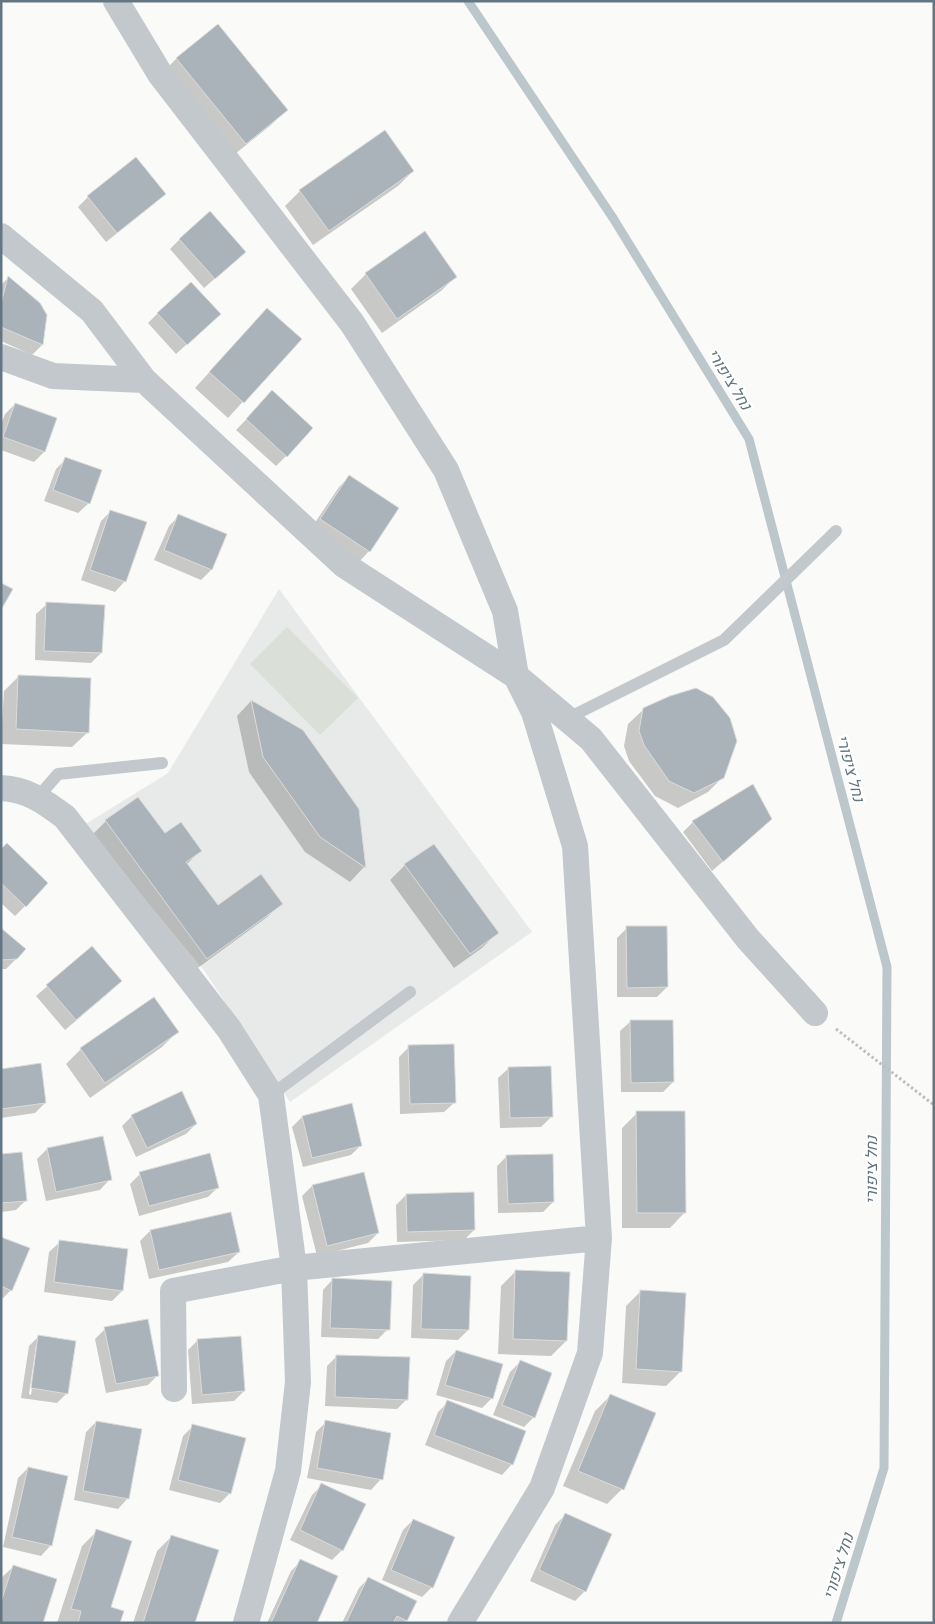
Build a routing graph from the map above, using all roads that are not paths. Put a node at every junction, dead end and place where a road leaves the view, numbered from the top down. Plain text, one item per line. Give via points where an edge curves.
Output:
1 (116, 1) edge
2 (1, 236) edge
3 (1, 358) edge
4 (144, 380) junction
5 (836, 532) dead end
6 (516, 676) junction
7 (566, 719) junction
8 (162, 763) dead end
9 (1, 788) edge
10 (38, 797) junction
11 (410, 992) dead end
12 (815, 1013) road end
13 (272, 1095) junction
14 (599, 1238) junction
15 (294, 1268) junction
16 (174, 1389) dead end
17 (246, 1623) edge
18 (460, 1623) edge

1 - 6 street via 160,74 352,323 446,470 505,611
2 - 4 street via 92,311
3 - 4 street via 53,376
4 - 6 street via 344,566
5 - 7 lane via 724,640
6 - 7 street
6 - 14 street via 534,712 575,846
7 - 12 street via 591,739 748,939
8 - 10 lane via 58,774
9 - 10 street via 12,788
10 - 13 street via 65,817 114,878 229,1029
11 - 13 lane
13 - 15 street
14 - 15 street
14 - 18 street via 590,1353 542,1488
15 - 16 street via 173,1291
15 - 17 street via 298,1382 288,1471

